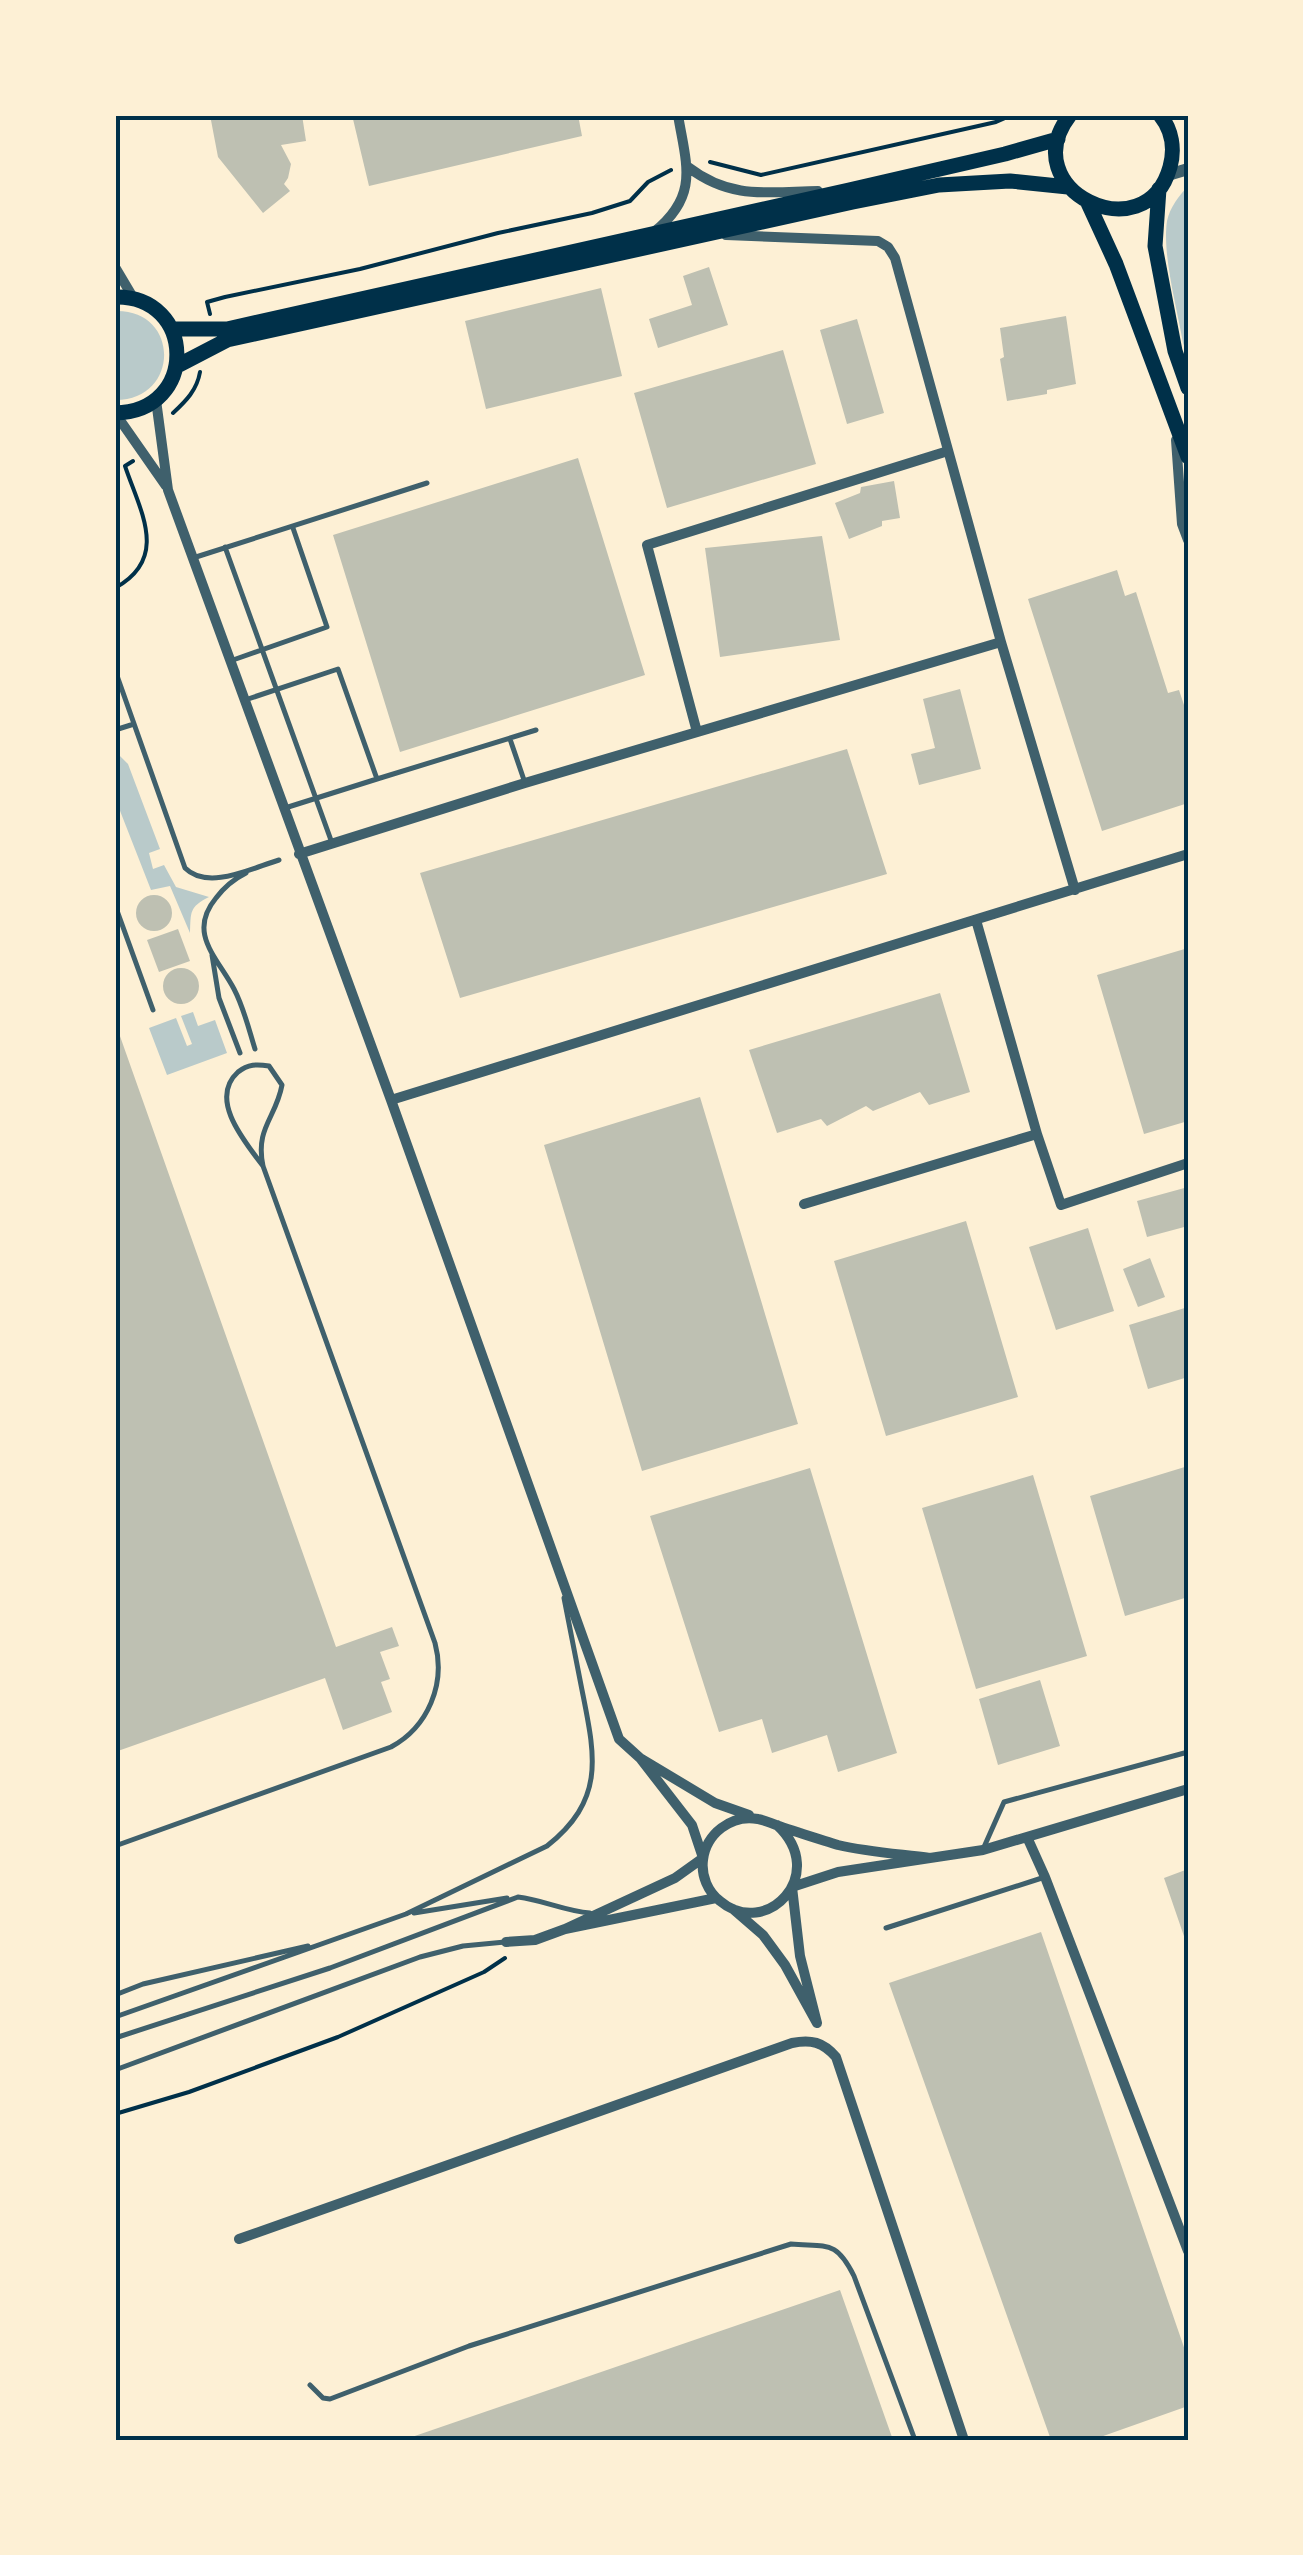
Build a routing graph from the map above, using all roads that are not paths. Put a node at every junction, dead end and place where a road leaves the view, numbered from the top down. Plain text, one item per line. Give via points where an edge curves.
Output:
1 (678, 115) edge
2 (1070, 115) edge
3 (1160, 115) edge
4 (1058, 139) junction
5 (688, 168) junction
6 (1188, 168) edge
7 (1164, 182) junction
8 (1068, 186) junction
9 (849, 190) junction
10 (1088, 203) junction
11 (650, 234) junction
12 (706, 234) junction
13 (115, 268) edge
14 (115, 297) edge
15 (134, 298) junction
16 (172, 329) junction
17 (177, 366) junction
18 (1188, 388) edge
19 (156, 400) junction
20 (115, 413) edge
21 (1176, 424) junction
22 (948, 452) junction
23 (1188, 457) edge
24 (428, 483) dead end
25 (168, 490) junction
26 (293, 527) junction
27 (1188, 540) edge
28 (226, 546) junction
29 (193, 558) junction
30 (1001, 642) junction
31 (262, 651) junction
32 (230, 661) junction
33 (115, 670) edge
34 (276, 690) junction
35 (244, 700) junction
36 (134, 724) junction
37 (115, 730) edge
38 (536, 730) dead end
39 (697, 732) junction
40 (510, 739) junction
41 (377, 779) junction
42 (525, 783) junction
43 (316, 798) junction
44 (285, 808) junction
45 (332, 843) junction
46 (299, 854) junction
47 (1188, 854) edge
48 (280, 860) dead end
49 (259, 866) junction
50 (1075, 890) junction
51 (115, 905) edge
52 (976, 920) junction
53 (212, 952) junction
54 (153, 1010) dead end
55 (255, 1049) dead end
56 (240, 1053) dead end
57 (391, 1100) junction
58 (1038, 1134) junction
59 (1188, 1162) edge
60 (263, 1166) junction
61 (804, 1204) dead end
62 (559, 1569) junction
63 (1188, 1752) edge
64 (640, 1758) junction
65 (1188, 1789) edge
66 (762, 1819) junction
67 (777, 1826) junction
68 (1027, 1837) junction
69 (115, 1846) edge
70 (982, 1850) junction
71 (703, 1858) junction
72 (930, 1858) junction
73 (1045, 1877) junction
74 (792, 1888) junction
75 (518, 1897) junction
76 (716, 1898) junction
77 (615, 1906) junction
78 (733, 1910) junction
79 (406, 1914) junction
80 (886, 1928) dead end
81 (565, 1929) junction
82 (335, 1939) junction
83 (506, 1942) joint
84 (115, 1995) edge
85 (115, 2017) edge
86 (816, 2021) junction
87 (115, 2038) edge
88 (827, 2047) junction
89 (115, 2070) edge
90 (239, 2239) dead end
91 (1188, 2251) edge
92 (310, 2385) dead end
93 (916, 2440) edge
94 (964, 2440) edge

1 - 5 street
2 - 4 main road
3 - 7 main road via 1172,138
4 - 8 main road via 1056,156
4 - 9 main road
5 - 9 street via 734,192
5 - 11 street via 682,196
6 - 7 street
7 - 10 main road via 1126,208
7 - 18 main road via 1155,246
8 - 10 main road
8 - 12 main road via 939,185
9 - 11 main road
10 - 21 main road
11 - 16 main road via 228,329
12 - 17 main road via 228,340
12 - 22 street via 878,241 888,247
13 - 15 street
14 - 15 main road
15 - 16 main road
16 - 17 main road
17 - 19 main road
19 - 20 main road
19 - 25 street
20 - 25 street
21 - 23 main road
21 - 27 street
22 - 30 street
22 - 39 street via 647,544
24 - 26 lane
25 - 29 street
26 - 28 lane
26 - 31 lane via 327,627
28 - 29 lane
28 - 31 lane
29 - 32 street
30 - 39 street
30 - 50 street
31 - 32 lane
31 - 34 lane
32 - 35 street
33 - 36 lane
34 - 35 lane
34 - 41 lane via 338,669
34 - 43 lane
35 - 44 street
36 - 37 lane
36 - 49 lane via 189,872 215,879
38 - 40 lane
39 - 42 street
40 - 41 lane
40 - 42 lane
41 - 43 lane
42 - 45 street
43 - 44 lane
43 - 45 lane
44 - 46 street
45 - 46 street
46 - 57 street
47 - 50 street
48 - 49 lane
49 - 53 lane via 231,881 212,902 202,923
50 - 52 street
51 - 54 lane
52 - 57 street
52 - 58 street
53 - 55 lane via 236,992
53 - 56 lane via 219,998
57 - 62 street
58 - 59 street via 1061,1205
58 - 61 street
60 - 60 lane via 262,1132 282,1085 269,1066 258,1064 236,1074 226,1098
60 - 69 lane via 435,1643 435,1694 416,1729 391,1748
62 - 64 street via 620,1739
62 - 79 lane via 593,1746 586,1800 548,1846
63 - 70 lane via 1004,1802
64 - 66 street via 715,1803
64 - 71 street via 692,1824
65 - 68 street
66 - 67 street
66 - 71 street via 718,1830
67 - 72 street via 841,1846
67 - 74 street via 798,1860
68 - 70 street
68 - 73 street
70 - 72 street
71 - 76 street
71 - 77 street
72 - 74 street via 838,1872
73 - 80 lane
73 - 91 street
74 - 78 street via 767,1910
74 - 86 street
75 - 77 lane via 588,1913
75 - 79 lane
75 - 87 lane
76 - 78 street
76 - 81 street
77 - 81 street
78 - 86 street via 785,1964
79 - 82 lane
81 - 83 street
82 - 84 lane
82 - 85 lane
83 - 89 lane via 420,1957
86 - 88 street
88 - 90 street via 792,2043
88 - 94 street via 836,2057
92 - 93 lane via 330,2399 469,2346 792,2244 843,2254

